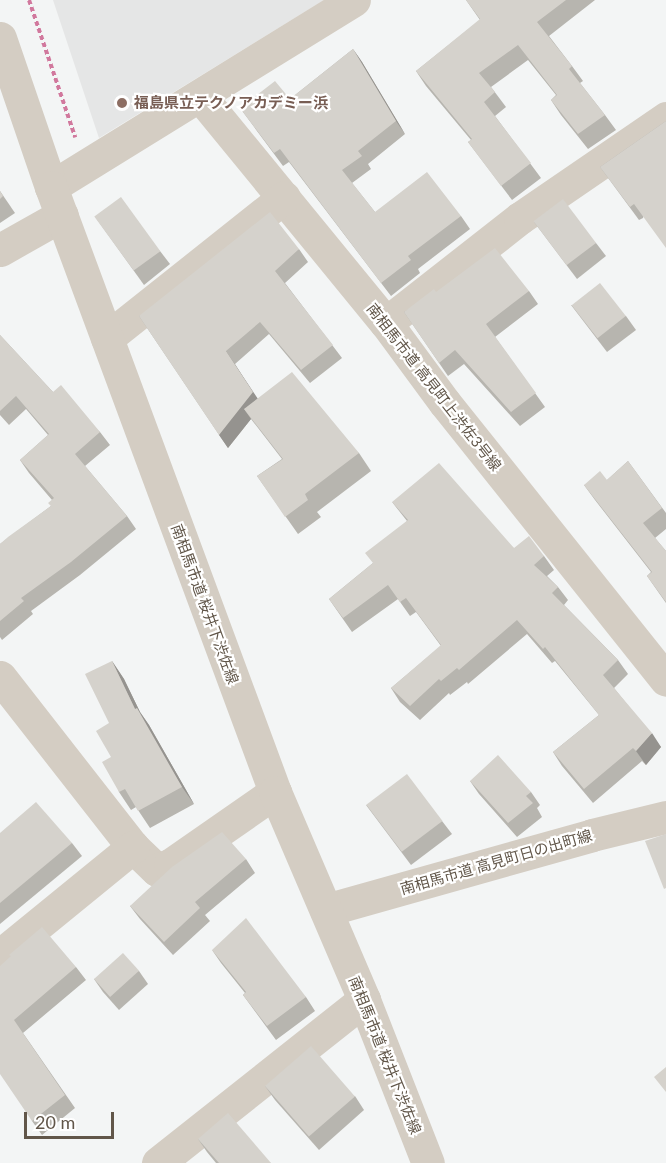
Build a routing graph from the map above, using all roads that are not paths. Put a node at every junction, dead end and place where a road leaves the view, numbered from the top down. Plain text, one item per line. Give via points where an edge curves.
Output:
1 (354, 0) edge
2 (0, 38) edge
3 (200, 96) junction
4 (666, 118) edge
5 (284, 197) junction
6 (56, 201) junction
7 (0, 250) edge
8 (386, 323) junction
9 (107, 338) junction
10 (0, 677) edge
11 (666, 680) edge
12 (275, 792) junction
13 (666, 817) edge
14 (133, 847) junction
15 (326, 910) junction
16 (3, 953) dead end
17 (364, 1000) junction
18 (158, 1163) edge
19 (428, 1163) edge

1 - 3 street
2 - 6 street, 南相馬市道 桜井下渋佐線
3 - 5 street, 南相馬市道 高見町上渋佐3号線
3 - 6 street via 85,166
4 - 8 street via 520,218
5 - 8 street, 南相馬市道 高見町上渋佐3号線
5 - 9 street
6 - 7 street
6 - 9 street, 南相馬市道 桜井下渋佐線
8 - 11 street, 南相馬市道 高見町上渋佐3号線
9 - 12 street, 南相馬市道 桜井下渋佐線
10 - 14 street
12 - 14 street via 170,865 157,870
12 - 15 street, 南相馬市道 桜井下渋佐線
13 - 15 street, 南相馬市道 高見町日の出町線
14 - 16 street
15 - 17 street, 南相馬市道 桜井下渋佐線
17 - 18 street
17 - 19 street, 南相馬市道 桜井下渋佐線

